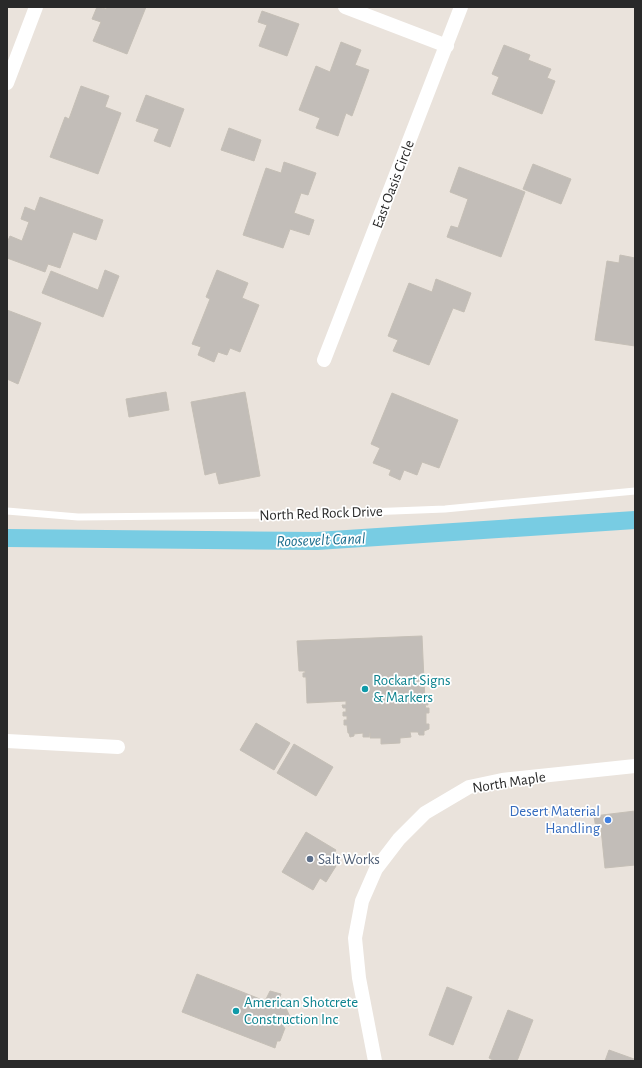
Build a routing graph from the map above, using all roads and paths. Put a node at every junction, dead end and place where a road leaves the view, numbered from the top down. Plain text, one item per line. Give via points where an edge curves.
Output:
1 (36, 7) edge
2 (345, 7) edge
3 (461, 7) edge
4 (447, 46) junction
5 (7, 83) edge
6 (324, 360) dead end
7 (635, 491) edge
8 (7, 511) edge
9 (7, 741) edge
10 (118, 748) dead end
11 (635, 766) edge
12 (375, 1061) edge

1 - 5 street
2 - 4 street
3 - 4 street, East Oasis Circle
4 - 6 street, East Oasis Circle
7 - 8 lane, North Red Rock Drive via 445,509 290,515 78,517
9 - 10 street
11 - 12 street, North Maple via 502,780 469,787 425,813 399,838 376,869 362,901 355,938 359,978

